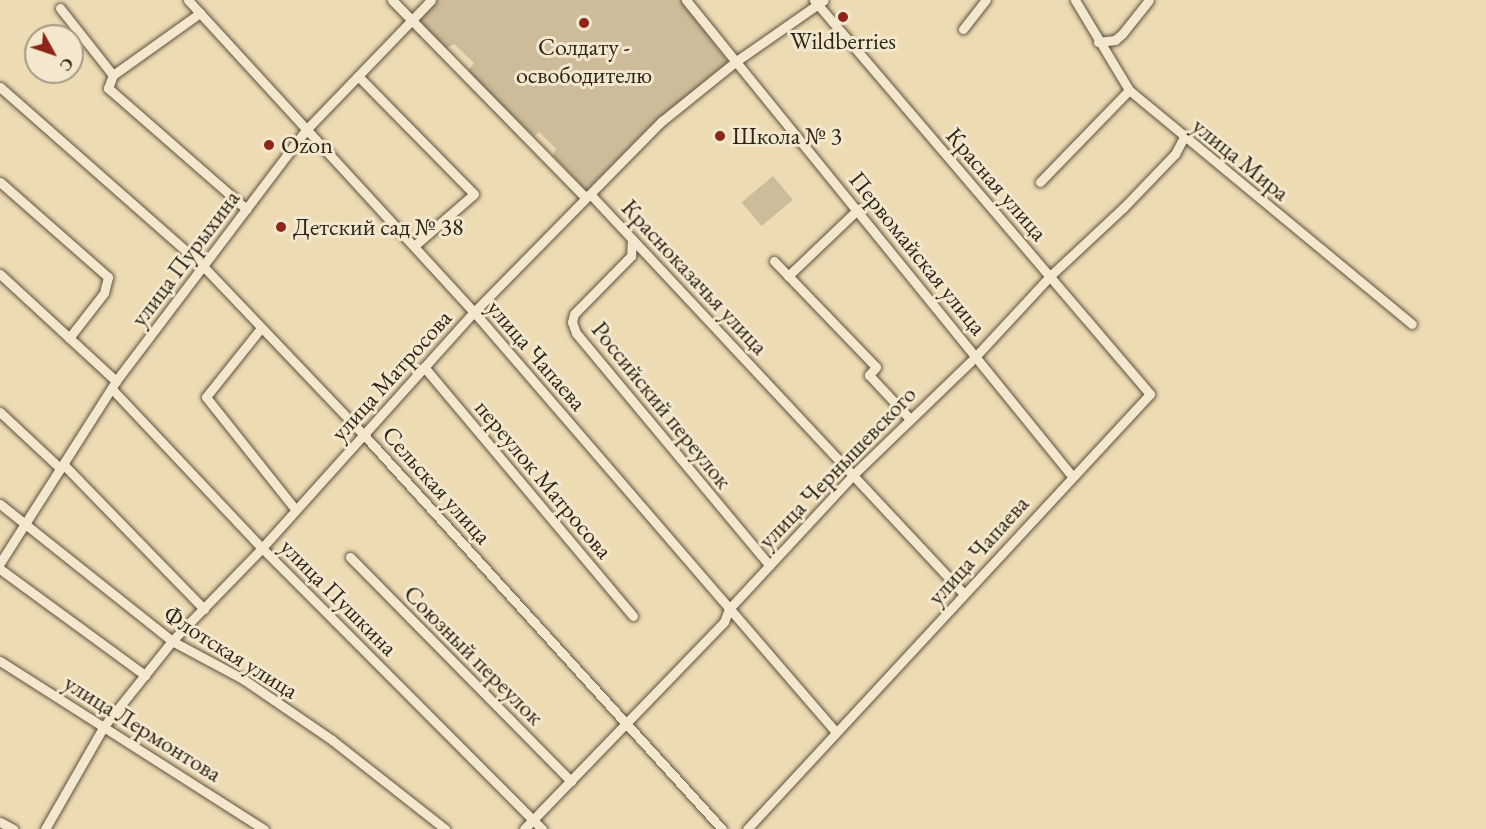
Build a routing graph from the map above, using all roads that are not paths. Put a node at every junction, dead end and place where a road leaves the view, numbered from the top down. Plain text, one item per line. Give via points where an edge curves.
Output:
1 (188, 0) edge
2 (392, 0) edge
3 (431, 0) edge
4 (686, 0) edge
5 (986, 0) edge
6 (1075, 0) edge
7 (1149, 0) edge
8 (819, 2) edge
9 (60, 8) dead end
10 (200, 13) junction
11 (411, 20) junction
12 (963, 29) dead end
13 (1098, 42) junction
14 (735, 62) junction
15 (113, 75) junction
16 (358, 76) junction
17 (0, 87) edge
18 (1129, 90) junction
19 (306, 130) junction
20 (1184, 137) junction
21 (0, 182) edge
22 (1040, 182) dead end
23 (584, 196) junction
24 (246, 209) junction
25 (858, 209) junction
26 (633, 239) junction
27 (414, 246) junction
28 (774, 261) dead end
29 (203, 266) junction
30 (0, 274) edge
31 (788, 276) junction
32 (1050, 276) junction
33 (474, 312) junction
34 (1412, 324) dead end
35 (261, 328) junction
36 (69, 338) junction
37 (976, 356) junction
38 (424, 367) junction
39 (114, 385) junction
40 (1150, 394) joint
41 (0, 412) edge
42 (910, 419) junction
43 (364, 435) junction
44 (63, 467) junction
45 (854, 474) junction
46 (1072, 476) junction
47 (0, 504) edge
48 (296, 510) junction
49 (24, 525) junction
50 (262, 548) junction
51 (350, 557) dead end
52 (0, 563) edge
53 (769, 566) junction
54 (0, 568) edge
55 (963, 593) junction
56 (204, 609) junction
57 (729, 609) junction
58 (633, 616) dead end
59 (172, 641) junction
60 (0, 661) edge
61 (145, 675) junction
62 (628, 723) junction
63 (104, 726) junction
64 (835, 731) junction
65 (571, 781) junction
66 (533, 820) junction
67 (0, 822) edge
68 (13, 829) edge
69 (45, 829) edge
70 (264, 829) edge
71 (445, 829) edge
72 (524, 829) edge
73 (542, 829) edge
74 (722, 829) edge
75 (747, 829) edge

1 - 10 street, улица Чапаева
2 - 11 street, Красноказачья улица
3 - 11 street, улица Пурыхина
4 - 14 street, Первомайская улица
5 - 12 street
6 - 13 street, улица Мира
7 - 13 street via 1115,40
8 - 14 street, улица Матросова
8 - 32 street, Красная улица
9 - 15 street
10 - 15 street
10 - 19 street, улица Чапаева
11 - 16 street, улица Пурыхина
11 - 23 street, Красноказачья улица
13 - 18 street, улица Мира
14 - 23 street, улица Матросова via 663,121
14 - 25 street, Первомайская улица
15 - 24 street via 108,88
16 - 19 street, улица Пурыхина
16 - 27 street via 474,194
17 - 29 street, Сельская улица
18 - 20 street, улица Мира
18 - 22 street
19 - 24 street, улица Пурыхина
19 - 27 street, улица Чапаева
20 - 32 street, улица Чернышевского via 1175,154 1123,208
20 - 34 street, улица Мира
21 - 36 street via 108,277 104,293
23 - 26 street, Красноказачья улица via 591,195
23 - 33 street, улица Матросова
24 - 29 street, улица Пурыхина
25 - 31 street
25 - 37 street, Первомайская улица
26 - 45 street, Красноказачья улица
26 - 53 street, Российский переулок via 631,256 574,314 576,333
27 - 33 street, улица Чапаева
28 - 31 street
29 - 35 street, Сельская улица
29 - 39 street, улица Пурыхина
30 - 36 street, улица Пушкина
31 - 42 street via 876,367 869,375
32 - 37 street, улица Чернышевского
32 - 40 street, Красная улица
33 - 38 street, улица Матросова
33 - 57 street, улица Чапаева
35 - 43 street, Сельская улица
35 - 48 street via 206,397
36 - 39 street, улица Пушкина
37 - 42 street, улица Чернышевского
37 - 46 street, Первомайская улица
38 - 43 street, улица Матросова
38 - 58 street, переулок Матросова
39 - 44 street, улица Пурыхина
39 - 50 street, улица Пушкина
40 - 46 street, улица Чапаева
41 - 44 street
42 - 45 street, улица Чернышевского
43 - 48 street, улица Матросова
43 - 62 street, Сельская улица
44 - 49 street, улица Пурыхина
44 - 56 street
45 - 53 street, улица Чернышевского
45 - 55 street, Красноказачья улица
46 - 55 street, улица Чапаева
47 - 49 street, Флотская улица
48 - 50 street, улица Матросова
49 - 52 street, улица Пурыхина
49 - 59 street, Флотская улица
50 - 56 street, улица Матросова
50 - 66 street, улица Пушкина
51 - 65 street, Союзный переулок
53 - 57 street, улица Чернышевского
54 - 61 street
55 - 64 street, улица Чапаева
56 - 59 street, улица Матросова
57 - 62 street, улица Чернышевского via 724,622
57 - 64 street, улица Чапаева
59 - 61 street, улица Матросова
59 - 71 street, Флотская улица via 243,679 332,740
60 - 63 street, улица Лермонтова
61 - 63 street, улица Матросова
62 - 65 street, улица Чернышевского
62 - 74 street, Сельская улица
63 - 69 street, улица Матросова
63 - 70 street, улица Лермонтова
64 - 75 street, улица Чапаева
65 - 66 street, улица Чернышевского
66 - 72 street, улица Чернышевского
66 - 73 street, улица Пушкина
67 - 68 street

